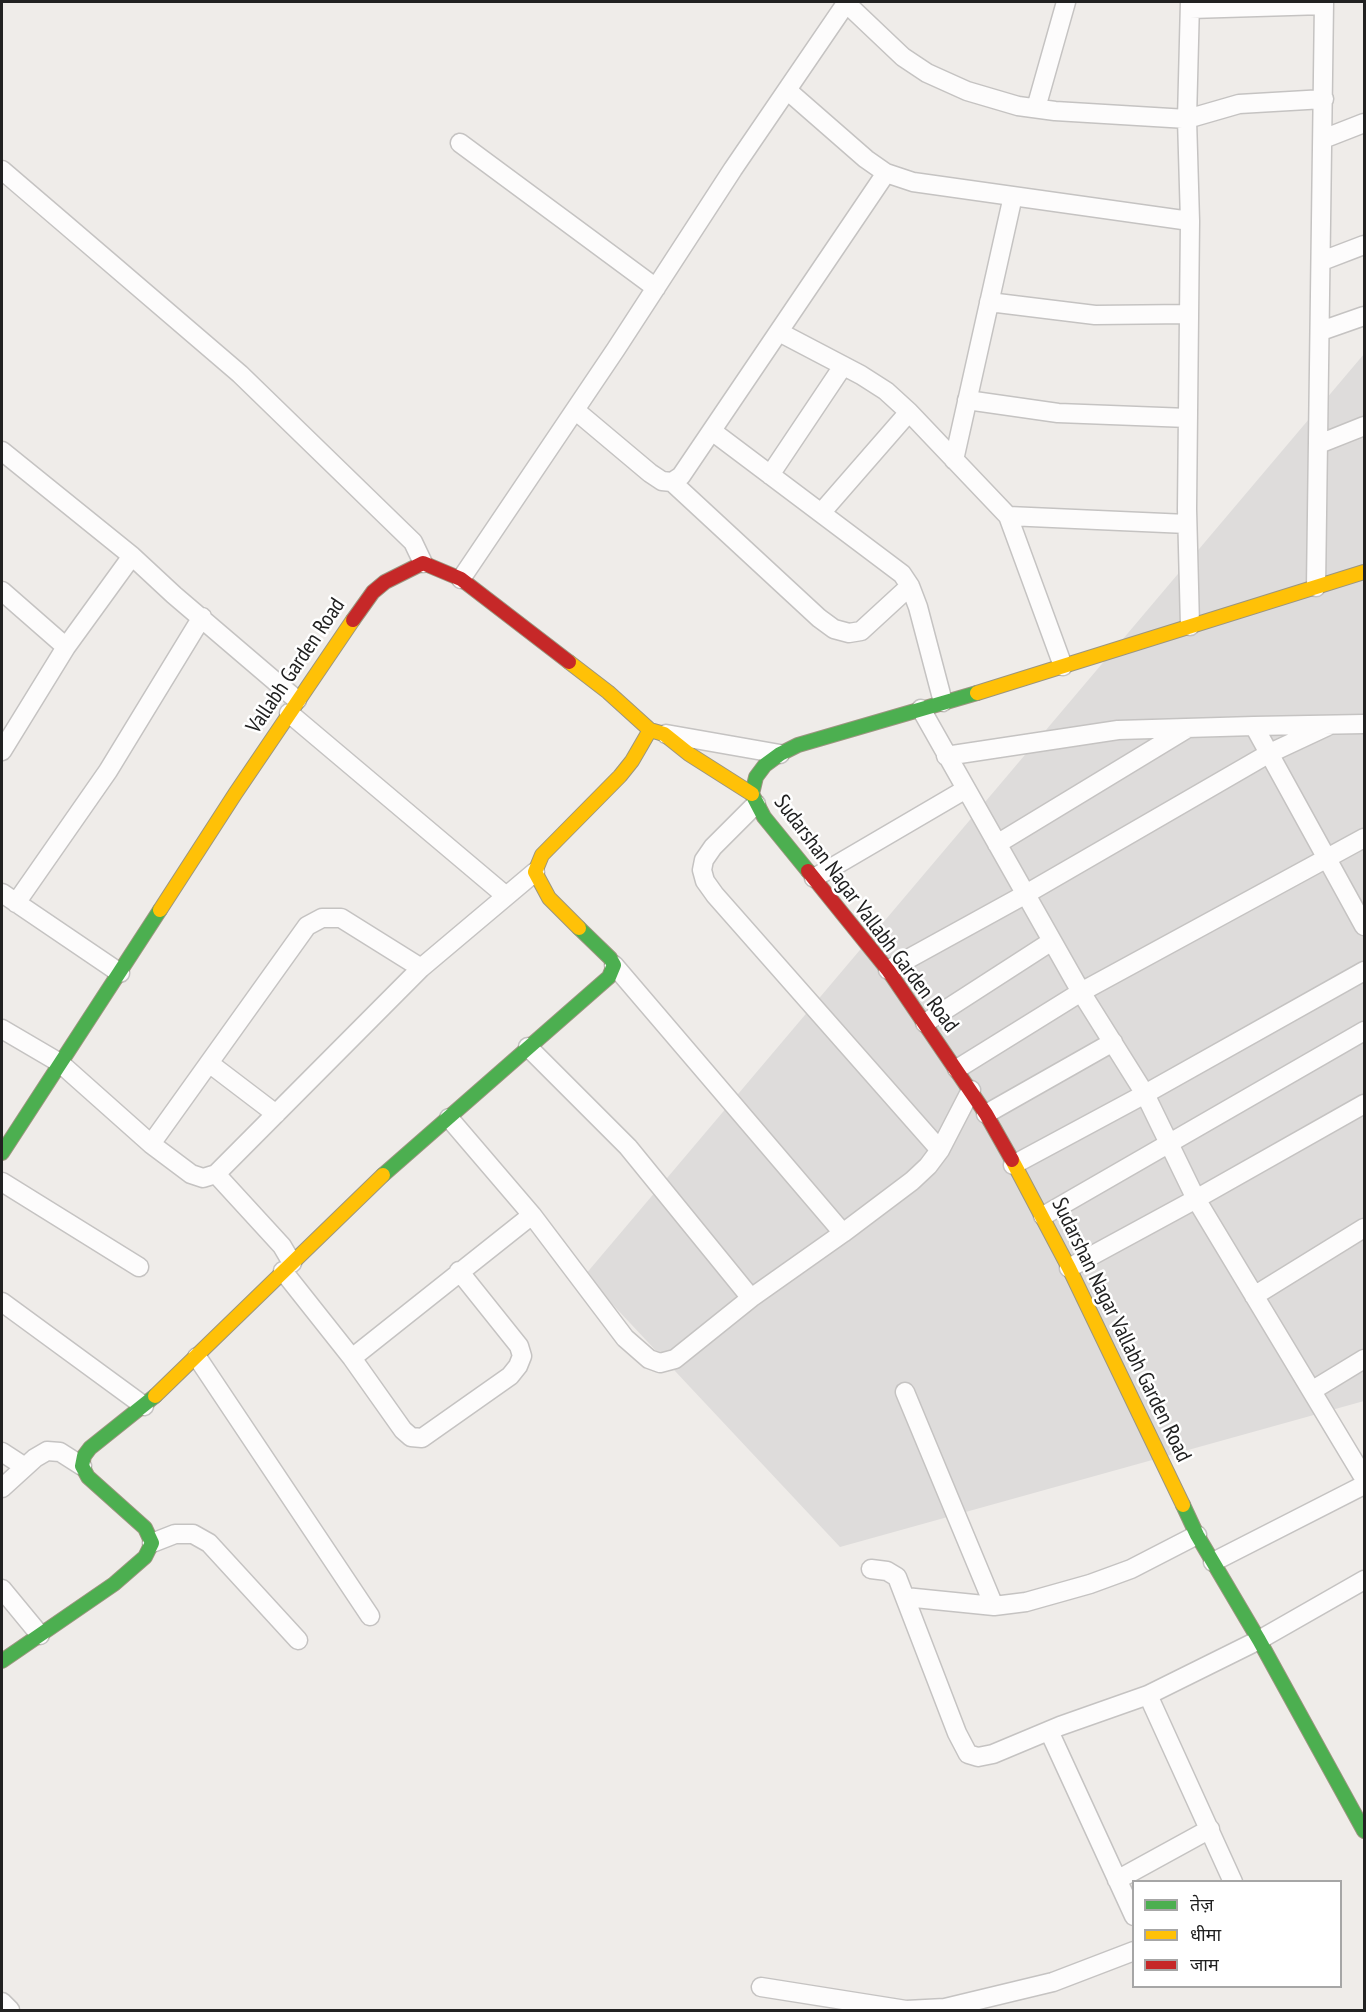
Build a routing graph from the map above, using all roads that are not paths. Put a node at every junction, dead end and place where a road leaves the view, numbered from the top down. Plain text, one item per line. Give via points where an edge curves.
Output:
1 (846, 2) edge
2 (1062, 3) edge
3 (1324, 3) edge
4 (1190, 5) edge
5 (787, 90) junction
6 (1323, 99) junction
7 (1036, 108) junction
8 (1187, 119) junction
9 (1365, 123) edge
10 (1323, 139) junction
11 (460, 143) dead end
12 (2, 170) edge
13 (886, 173) junction
14 (1013, 196) junction
15 (1190, 221) junction
16 (1365, 245) edge
17 (1322, 261) junction
18 (656, 288) junction
19 (989, 302) junction
20 (1189, 314) junction
21 (1365, 316) edge
22 (1321, 330) junction
23 (779, 332) junction
24 (843, 366) junction
25 (967, 400) junction
26 (575, 410) junction
27 (909, 412) junction
28 (1188, 418) junction
29 (1365, 426) edge
30 (712, 432) junction
31 (1319, 444) junction
32 (2, 451) edge
33 (954, 460) junction
34 (770, 475) junction
35 (672, 482) junction
36 (821, 513) junction
37 (1008, 516) junction
38 (1187, 524) junction
39 (132, 556) junction
40 (423, 563) junction
41 (1365, 572) edge
42 (461, 579) junction
43 (910, 585) junction
44 (1316, 586) junction
45 (2, 591) edge
46 (202, 617) junction
47 (1190, 626) junction
48 (66, 647) junction
49 (1063, 666) junction
50 (944, 702) junction
51 (293, 706) junction
52 (921, 709) junction
53 (1330, 724) junction
54 (1365, 724) edge
55 (1254, 726) junction
56 (1190, 727) junction
57 (657, 732) junction
58 (3, 745) edge
59 (780, 754) junction
60 (1268, 754) junction
61 (946, 756) junction
62 (966, 789) junction
63 (754, 799) junction
64 (1365, 838) edge
65 (997, 844) junction
66 (1326, 858) junction
67 (535, 872) junction
68 (814, 878) junction
69 (1026, 894) junction
70 (506, 896) junction
71 (9, 898) edge
72 (1365, 926) edge
73 (1052, 941) junction
74 (614, 965) junction
75 (421, 969) junction
76 (888, 970) junction
77 (1365, 971) edge
78 (120, 973) junction
79 (1081, 992) junction
80 (925, 1023) junction
81 (2, 1029) edge
82 (1365, 1031) edge
83 (1113, 1042) junction
84 (528, 1047) junction
85 (60, 1063) junction
86 (209, 1063) junction
87 (957, 1070) junction
88 (971, 1090) junction
89 (1145, 1094) junction
90 (1365, 1104) edge
91 (276, 1113) junction
92 (986, 1114) junction
93 (449, 1118) junction
94 (1169, 1143) junction
95 (151, 1144) junction
96 (940, 1150) junction
97 (2, 1153) edge
98 (1013, 1165) junction
99 (216, 1174) junction
100 (2, 1182) edge
101 (1196, 1199) junction
102 (532, 1215) junction
103 (1043, 1216) junction
104 (1365, 1228) edge
105 (843, 1233) junction
106 (139, 1267) dead end
107 (287, 1267) junction
108 (1069, 1268) junction
109 (459, 1271) junction
110 (1254, 1296) junction
111 (751, 1298) junction
112 (2, 1302) edge
113 (197, 1357) junction
114 (352, 1358) junction
115 (1365, 1359) edge
116 (1313, 1390) junction
117 (905, 1392) dead end
118 (144, 1406) junction
119 (2, 1452) edge
120 (82, 1466) junction
121 (25, 1467) junction
122 (1365, 1478) edge
123 (1365, 1485) edge
124 (2, 1488) edge
125 (1197, 1535) junction
126 (152, 1543) junction
127 (1213, 1562) junction
128 (871, 1569) dead end
129 (1365, 1580) edge
130 (2, 1589) edge
131 (905, 1598) junction
132 (994, 1606) junction
133 (370, 1616) dead end
134 (40, 1635) junction
135 (298, 1640) dead end
136 (1259, 1640) junction
137 (2, 1661) edge
138 (1148, 1695) junction
139 (1048, 1731) junction
140 (1210, 1829) junction
141 (1365, 1832) edge
142 (1117, 1880) junction
143 (1233, 1880) edge
144 (1132, 1912) edge
145 (1132, 1952) edge
146 (761, 1987) dead end
147 (2, 2002) edge
148 (10, 2010) edge

1 - 5 street
1 - 7 street via 903,57 927,74 967,91
2 - 7 street
3 - 4 street
3 - 6 street
4 - 8 street
5 - 13 street
5 - 18 street
6 - 8 street via 1239,104
6 - 10 street
7 - 8 street
8 - 15 street
9 - 10 street
10 - 17 street
11 - 18 street
12 - 40 street via 240,374 413,542
13 - 14 street via 913,182
13 - 23 street
14 - 15 street
14 - 19 street
15 - 20 street
16 - 17 street
17 - 22 street
18 - 26 street
19 - 20 street via 1095,315
19 - 25 street
20 - 28 street
21 - 22 street
22 - 31 street
23 - 24 street
23 - 30 street
24 - 27 street via 886,391
24 - 34 street
25 - 28 street via 1058,413
25 - 33 street
26 - 35 street via 650,473
26 - 42 street
27 - 33 street
27 - 36 street
28 - 38 street
29 - 31 street
30 - 34 street
30 - 35 street via 681,476
31 - 44 street
32 - 39 street
33 - 37 street
34 - 36 street
35 - 43 street via 834,629 849,633 861,630
36 - 43 street via 902,574
37 - 38 street
37 - 49 street
38 - 47 street
39 - 46 street
39 - 48 street
40 - 42 street
40 - 51 street, Vallabh Garden Road via 373,592
41 - 44 street, Sudarshan Nagar Vallabh Garden Road
42 - 57 street
43 - 50 street
44 - 47 street, Sudarshan Nagar Vallabh Garden Road
45 - 48 street
46 - 51 street
46 - 71 street via 108,771
47 - 49 street, Sudarshan Nagar Vallabh Garden Road
48 - 58 street
49 - 50 street, Sudarshan Nagar Vallabh Garden Road
50 - 52 street, Sudarshan Nagar Vallabh Garden Road
51 - 70 street
51 - 78 street, Vallabh Garden Road
52 - 59 street, Sudarshan Nagar Vallabh Garden Road via 798,745
52 - 61 street
53 - 54 street
53 - 55 street
53 - 60 street
55 - 56 street
55 - 60 street
56 - 61 street via 1118,730
56 - 65 street
57 - 59 street
57 - 63 street
57 - 67 street via 620,776 542,855
59 - 63 street, Sudarshan Nagar Vallabh Garden Road via 756,777
60 - 66 street
60 - 69 street
61 - 62 street
62 - 65 street
62 - 68 street
63 - 68 street, Sudarshan Nagar Vallabh Garden Road
63 - 96 street via 704,860 705,881
64 - 66 street
65 - 69 street
66 - 72 street
66 - 79 street
67 - 70 street
67 - 74 street via 549,898
68 - 76 street, Sudarshan Nagar Vallabh Garden Road
69 - 73 street
69 - 76 street
70 - 75 street
71 - 78 street
73 - 79 street
73 - 80 street
74 - 84 street via 609,977
74 - 105 street
75 - 86 street via 341,918 322,918 307,926
75 - 91 street
76 - 80 street, Sudarshan Nagar Vallabh Garden Road
77 - 89 street
78 - 85 street, Vallabh Garden Road
79 - 83 street
79 - 87 street
80 - 87 street, Sudarshan Nagar Vallabh Garden Road
81 - 85 street
82 - 94 street
83 - 89 street
83 - 92 street
84 - 93 street
84 - 111 street via 628,1147
85 - 95 street
85 - 97 street, Vallabh Garden Road
86 - 91 street
86 - 95 street
87 - 88 street, Sudarshan Nagar Vallabh Garden Road
88 - 92 street, Sudarshan Nagar Vallabh Garden Road
88 - 96 street
89 - 94 street
89 - 98 street
90 - 101 street
91 - 99 street
92 - 98 street, Sudarshan Nagar Vallabh Garden Road
93 - 102 street
93 - 107 street via 395,1163
94 - 101 street
94 - 103 street
95 - 99 street via 190,1174 203,1178
96 - 105 street via 912,1181
98 - 103 street, Sudarshan Nagar Vallabh Garden Road
99 - 107 street via 282,1246
100 - 106 street
101 - 108 street
101 - 110 street
102 - 109 street
102 - 111 street via 625,1338 654,1361 675,1359
103 - 108 street, Sudarshan Nagar Vallabh Garden Road
104 - 110 street
105 - 111 street
107 - 113 street
107 - 114 street
108 - 125 street, Sudarshan Nagar Vallabh Garden Road
109 - 114 street
109 - 114 street via 519,1346 522,1356 510,1376 422,1438 411,1437
110 - 116 street
112 - 118 street
113 - 118 street
113 - 133 street
115 - 116 street
116 - 122 street
117 - 132 street
118 - 120 street via 90,1448
119 - 121 street
120 - 121 street via 60,1452 47,1451
120 - 126 street via 88,1477 145,1528
121 - 124 street
123 - 127 street
125 - 127 street, Sudarshan Nagar Vallabh Garden Road
125 - 132 street via 1131,1569 1090,1584 1026,1602
126 - 134 street via 145,1557 114,1584
126 - 135 street via 175,1534 193,1534 209,1544
127 - 136 street, Sudarshan Nagar Vallabh Garden Road
128 - 131 street via 893,1573
129 - 136 street
130 - 134 street
131 - 132 street
131 - 139 street via 968,1754 993,1754
134 - 137 street
136 - 138 street
136 - 141 street, Sudarshan Nagar Vallabh Garden Road
138 - 139 street
138 - 140 street
139 - 142 street
140 - 142 street
140 - 143 street
142 - 144 street
145 - 146 street via 1053,1982 945,2008 906,2010
147 - 148 street

